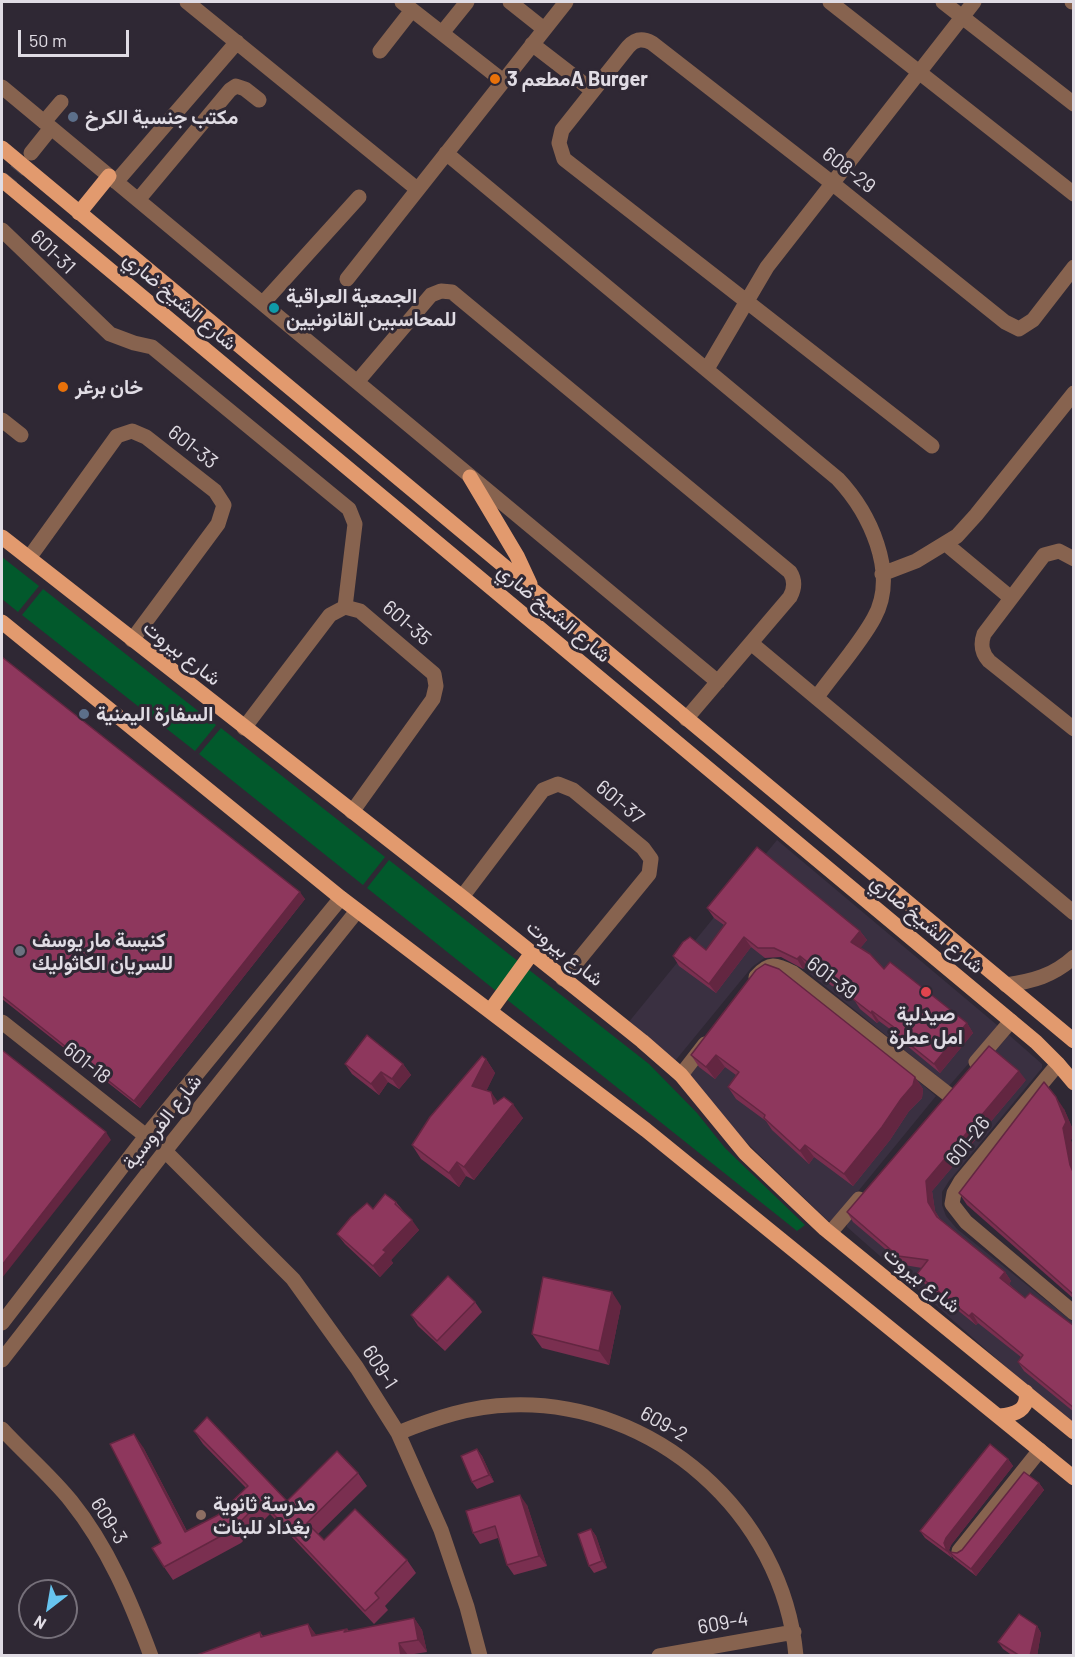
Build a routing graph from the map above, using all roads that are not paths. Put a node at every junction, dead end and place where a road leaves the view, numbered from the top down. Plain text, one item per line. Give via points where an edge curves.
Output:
1 (187, 2) edge
2 (467, 2) edge
3 (510, 2) edge
4 (566, 2) edge
5 (830, 2) edge
6 (943, 2) edge
7 (974, 2) edge
8 (407, 6) edge
9 (962, 16) junction
10 (544, 29) junction
11 (442, 33) junction
12 (237, 42) junction
13 (532, 44) junction
14 (380, 51) dead end
15 (919, 72) junction
16 (503, 81) junction
17 (2, 87) edge
18 (593, 91) junction
19 (260, 100) dead end
20 (61, 102) dead end
21 (1074, 104) edge
22 (48, 125) junction
23 (2, 148) edge
24 (31, 153) tunnel mouth
25 (446, 153) junction
26 (113, 179) junction
27 (2, 180) edge
28 (832, 183) junction
29 (417, 189) junction
30 (1074, 194) edge
31 (359, 198) dead end
32 (138, 200) junction
33 (79, 213) junction
34 (2, 230) edge
35 (1074, 267) edge
36 (346, 279) dead end
37 (1069, 283) edge
38 (745, 302) junction
39 (262, 303) junction
40 (707, 369) junction
41 (357, 382) junction
42 (1074, 393) edge
43 (2, 420) edge
44 (21, 435) dead end
45 (932, 446) dead end
46 (470, 477) junction
47 (2, 537) edge
48 (946, 544) junction
49 (29, 558) junction
50 (1074, 559) edge
51 (882, 574) junction
52 (532, 590) junction
53 (1011, 598) junction
54 (345, 607) junction
55 (2, 622) edge
56 (132, 640) junction
57 (751, 643) junction
58 (718, 682) junction
59 (817, 697) junction
60 (686, 719) junction
61 (244, 728) junction
62 (1074, 729) edge
63 (352, 812) junction
64 (462, 897) junction
65 (341, 898) junction
66 (357, 911) junction
67 (1074, 913) edge
68 (532, 953) junction
69 (1074, 957) edge
70 (563, 979) junction
71 (750, 985) edge
72 (1006, 985) junction
73 (490, 1011) junction
74 (2, 1022) edge
75 (1011, 1022) junction
76 (716, 1030) edge
77 (1074, 1041) edge
78 (216, 1052) junction
79 (1059, 1064) junction
80 (233, 1067) junction
81 (970, 1071) edge
82 (681, 1075) junction
83 (1074, 1083) edge
84 (949, 1095) edge
85 (146, 1136) junction
86 (165, 1151) junction
87 (867, 1190) edge
88 (830, 1233) junction
89 (1074, 1313) edge
90 (2, 1323) edge
91 (2, 1360) edge
92 (1026, 1392) junction
93 (999, 1416) junction
94 (2, 1429) edge
95 (1074, 1432) edge
96 (398, 1433) junction
97 (1040, 1450) junction
98 (1074, 1478) edge
99 (959, 1551) edge
100 (794, 1632) junction
101 (151, 1656) edge
102 (480, 1656) edge
103 (658, 1656) edge
104 (796, 1656) edge

1 - 12 street
2 - 11 street
3 - 10 street
4 - 10 street
5 - 15 street
6 - 9 street
7 - 9 street
8 - 11 street
8 - 14 street
9 - 15 street
9 - 21 street
10 - 13 street
11 - 16 street
12 - 26 street
12 - 29 street
13 - 16 street
13 - 18 street
15 - 28 street
15 - 30 street
16 - 25 street
17 - 22 street
18 - 28 street, 608-29 via 632,43 652,43
18 - 38 street via 562,130 559,143 564,159
19 - 32 street via 245,88 236,86 230,90
20 - 22 street
22 - 24 street
22 - 26 street
23 - 33 main road, شارع الشيخ ضاري
25 - 29 street
25 - 40 street
26 - 32 street
26 - 33 main road
27 - 75 main road, شارع الشيخ ضاري
28 - 37 street, 608-29 via 1005,322 1019,329
28 - 38 street via 774,257
29 - 36 street
31 - 39 street
32 - 39 street
33 - 52 main road, شارع الشيخ ضاري
34 - 54 street, 601-31 via 110,334 152,347 349,509 356,524
35 - 37 street
38 - 40 street
38 - 45 street
39 - 41 street
40 - 51 street via 850,492 872,530
41 - 46 street
41 - 57 street via 431,296 441,291 457,295 790,572 793,592
42 - 48 street via 967,526
43 - 44 street
46 - 52 main road via 517,556
46 - 58 street
47 - 49 main road, شارع بيروت
48 - 51 street
48 - 53 street
49 - 56 main road, شارع بيروت
49 - 56 street, 601-33 via 117,436 132,431 146,437 216,491 224,505 218,524
50 - 53 street via 1059,551 1044,555
51 - 59 street via 881,597 874,619
52 - 60 main road, شارع الشيخ ضاري
53 - 62 street via 984,634 981,646 985,657
54 - 61 street via 330,615
54 - 63 street, 601-35 via 360,611 434,674 436,686 433,699
55 - 65 main road
56 - 61 main road, شارع بيروت
57 - 58 street
57 - 59 street
58 - 60 street
59 - 67 street
60 - 72 main road, شارع الشيخ ضاري
61 - 63 main road, شارع بيروت
63 - 64 main road, شارع بيروت
64 - 68 main road, شارع بيروت
64 - 70 street, 601-37 via 543,790 558,784 573,790 651,858 649,874
65 - 66 main road
65 - 78 street, شارع الفروسية
66 - 73 main road
66 - 80 street, شارع الفروسية
68 - 70 main road, شارع بيروت
68 - 73 main road
69 - 72 street via 1044,978
70 - 82 main road, شارع بيروت
71 - 84 street, 601-39 via 763,969 772,965 793,973
72 - 77 main road, شارع الشيخ ضاري
73 - 93 main road via 646,1130
74 - 85 street, 601-18
75 - 79 main road, شارع الشيخ ضاري
75 - 81 street
76 - 82 street
78 - 80 street
78 - 85 street, شارع الفروسية
79 - 83 main road, شارع الشيخ ضاري
79 - 89 street, 601-26 via 961,1181 952,1204 966,1222
80 - 86 street, شارع الفروسية
82 - 88 main road, شارع بيروت via 745,1153
85 - 90 street, شارع الفروسية
86 - 91 street, شارع الفروسية
86 - 96 street, 609-1 via 293,1279
87 - 88 street
88 - 92 main road, شارع بيروت
92 - 93 main road via 1027,1400 1020,1412
92 - 95 main road, شارع بيروت
93 - 97 main road
94 - 101 street, 609-3 via 71,1501 98,1540 120,1580
96 - 100 street, 609-2 via 444,1415 512,1404 590,1413 663,1444 696,1467 749,1525 769,1559
96 - 102 street, 609-1 via 441,1530
97 - 98 main road
97 - 99 street
100 - 103 street, 609-4
100 - 104 street, 609-2

